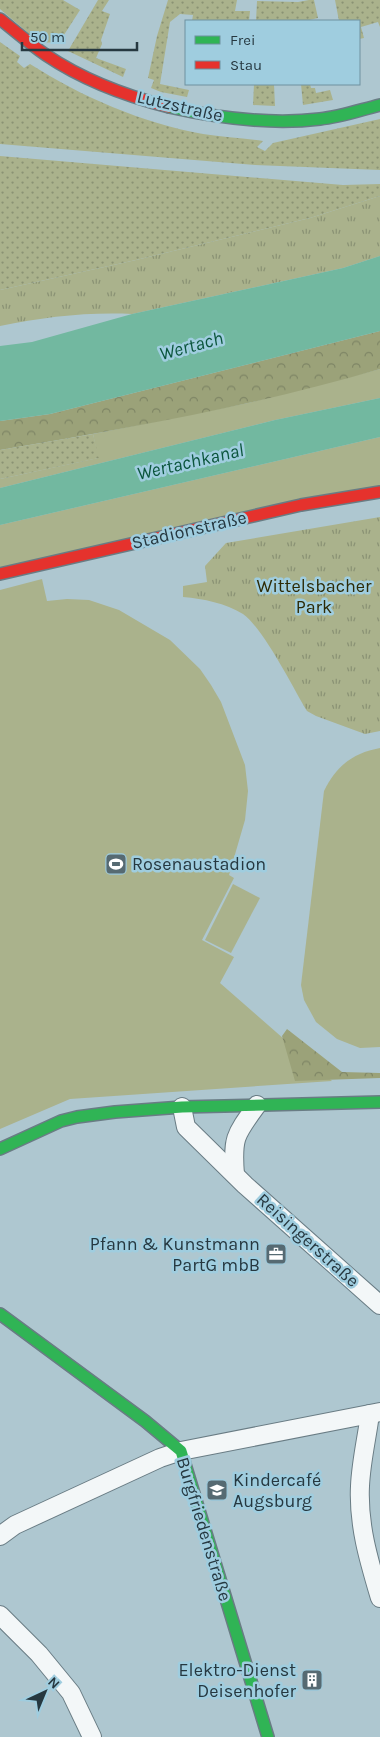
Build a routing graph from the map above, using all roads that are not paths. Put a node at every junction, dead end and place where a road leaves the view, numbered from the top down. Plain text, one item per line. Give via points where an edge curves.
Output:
1 (0, 19) edge
2 (380, 105) edge
3 (380, 492) edge
4 (0, 574) edge
5 (380, 1102) edge
6 (257, 1105) junction
7 (182, 1107) junction
8 (0, 1150) edge
9 (235, 1175) junction
10 (380, 1305) edge
11 (0, 1314) edge
12 (375, 1413) edge
13 (181, 1451) junction
14 (0, 1536) edge
15 (380, 1598) edge
16 (0, 1614) edge
17 (92, 1737) edge
18 (268, 1737) edge

1 - 2 street, Lutzstraße via 35,48 84,77 170,107 268,121 320,119
3 - 4 street, Stadionstraße via 301,505
5 - 6 street
6 - 7 street
6 - 9 street via 235,1142
7 - 8 street via 77,1117 46,1127
7 - 9 street, Reisingerstraße via 186,1127
9 - 10 street, Reisingerstraße
11 - 13 street, Burgfriedenstraße
12 - 13 street
12 - 15 street via 360,1485 360,1510 365,1547
13 - 14 street via 15,1525
13 - 18 street, Burgfriedenstraße
16 - 17 street via 71,1693

